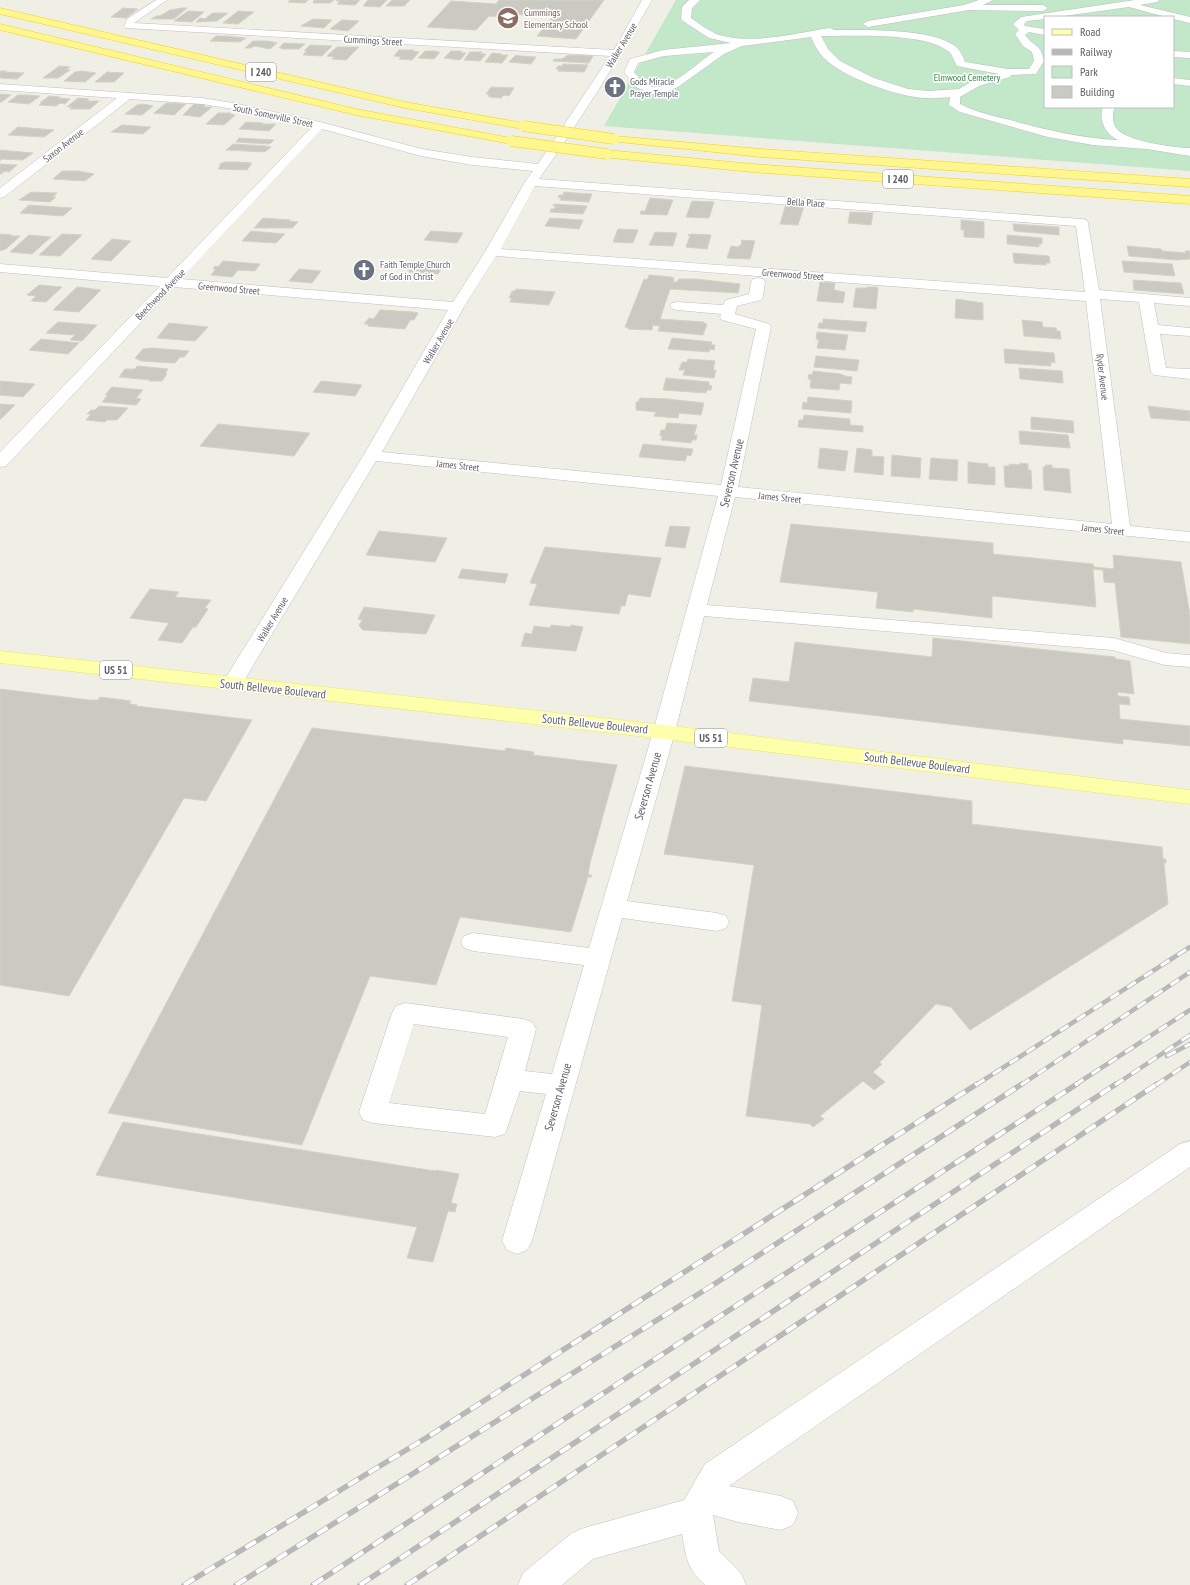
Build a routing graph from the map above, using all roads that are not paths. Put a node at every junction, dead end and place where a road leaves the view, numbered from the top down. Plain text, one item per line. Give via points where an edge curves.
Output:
1 (162, 0) edge
2 (647, 0) edge
3 (695, 0) edge
4 (988, 0) edge
5 (1110, 0) edge
6 (1154, 0) edge
7 (1128, 5) junction
8 (966, 8) junction
9 (0, 12) edge
10 (1078, 12) junction
11 (1044, 16) edge
12 (1047, 16) edge
13 (1173, 16) edge
14 (1174, 16) edge
15 (1190, 20) edge
16 (0, 27) edge
17 (1027, 29) junction
18 (1044, 32) edge
19 (815, 33) junction
20 (745, 40) junction
21 (731, 47) junction
22 (617, 53) junction
23 (1174, 54) edge
24 (1190, 55) edge
25 (1032, 72) junction
26 (1044, 74) edge
27 (1174, 81) edge
28 (1190, 83) edge
29 (0, 88) edge
30 (963, 92) junction
31 (127, 96) junction
32 (1108, 108) edge
33 (320, 125) junction
34 (1151, 146) junction
35 (1190, 152) edge
36 (542, 168) junction
37 (531, 182) junction
38 (1190, 183) edge
39 (0, 194) edge
40 (1190, 200) edge
41 (1082, 223) joint
42 (492, 252) junction
43 (0, 268) edge
44 (758, 282) dead end
45 (171, 283) junction
46 (1093, 296) junction
47 (1146, 298) junction
48 (1190, 302) edge
49 (677, 306) dead end
50 (457, 307) junction
51 (729, 310) junction
52 (1152, 329) junction
53 (1190, 332) edge
54 (1190, 374) edge
55 (371, 456) junction
56 (0, 462) edge
57 (728, 492) junction
58 (1122, 531) junction
59 (1190, 537) edge
60 (697, 610) junction
61 (0, 657) edge
62 (1190, 661) edge
63 (232, 684) junction
64 (664, 732) junction
65 (1190, 797) edge
66 (612, 908) junction
67 (716, 922) dead end
68 (473, 942) dead end
69 (598, 958) junction
70 (510, 1079) junction
71 (562, 1086) junction
72 (1190, 1152) edge
73 (517, 1241) dead end
74 (700, 1504) junction
75 (781, 1513) dead end
76 (535, 1585) edge
77 (729, 1585) edge

1 - 22 street, Cummings Street via 130,21 129,26
2 - 22 street, Walker Avenue
3 - 20 street via 687,7 686,19 701,30 722,38
4 - 8 street
5 - 7 street
6 - 7 street
7 - 10 street
7 - 13 street
8 - 10 street via 1029,8
8 - 19 street
9 - 38 highway, I 240, bridge via 405,105 522,126 614,139 761,153
10 - 12 street
11 - 17 street via 1024,19 1018,24
14 - 15 street
16 - 40 highway, I 240, bridge via 356,112 511,141 607,154 782,171
17 - 18 street
17 - 25 street via 1020,34 1037,51 1039,61
19 - 20 street via 768,40
19 - 25 street via 909,35 931,39 951,48 961,64 1008,72
19 - 30 street via 818,44 829,57 851,71 889,87 936,95
20 - 21 street
21 - 21 street via 719,52 682,81 666,90 648,89 635,82 629,72 634,61 663,53
22 - 36 street, Walker Avenue
23 - 24 street
25 - 26 street
25 - 30 street via 1006,75 975,84
27 - 28 street
29 - 31 street, South Somerville Street
30 - 34 street via 955,96 955,105 996,120 1048,134 1093,142
31 - 33 street, South Somerville Street via 202,101
31 - 39 street, Saxon Avenue
32 - 34 street via 1106,112 1110,130 1120,138
33 - 36 street, South Somerville Street via 421,152 472,161
33 - 45 street, Beechwood Avenue
34 - 35 street
36 - 37 street, Walker Avenue
37 - 41 street, Bella Place
37 - 42 street, Walker Avenue
41 - 46 street, Ryder Avenue
42 - 46 street, Greenwood Street
42 - 50 street, Walker Avenue
43 - 45 street, Greenwood Street
44 - 51 street via 756,297 731,303
45 - 50 street, Greenwood Street
45 - 56 street, Beechwood Avenue
46 - 47 street, Greenwood Street
46 - 58 street, Ryder Avenue
47 - 48 street, Greenwood Street
47 - 52 street
49 - 51 street
50 - 55 street, Walker Avenue
51 - 57 street, Severson Avenue via 727,317 764,326
52 - 53 street
52 - 54 street via 1159,372
55 - 57 street, James Street
55 - 63 street, Walker Avenue
57 - 58 street, James Street
57 - 60 street, Severson Avenue
58 - 59 street, James Street
60 - 62 street via 1114,644 1165,659
60 - 64 street, Severson Avenue
61 - 63 main road, South Bellevue Boulevard / US 51
63 - 64 main road, South Bellevue Boulevard / US 51
64 - 65 main road, South Bellevue Boulevard / US 51
64 - 66 street, Severson Avenue
66 - 67 street
66 - 69 street, Severson Avenue
68 - 69 street
69 - 71 street, Severson Avenue
70 - 70 street via 523,1030 405,1013 373,1112 495,1126
70 - 71 street
71 - 73 street, Severson Avenue
72 - 74 street via 717,1475
74 - 75 street via 738,1505
74 - 76 street via 584,1545
74 - 77 street via 704,1560

